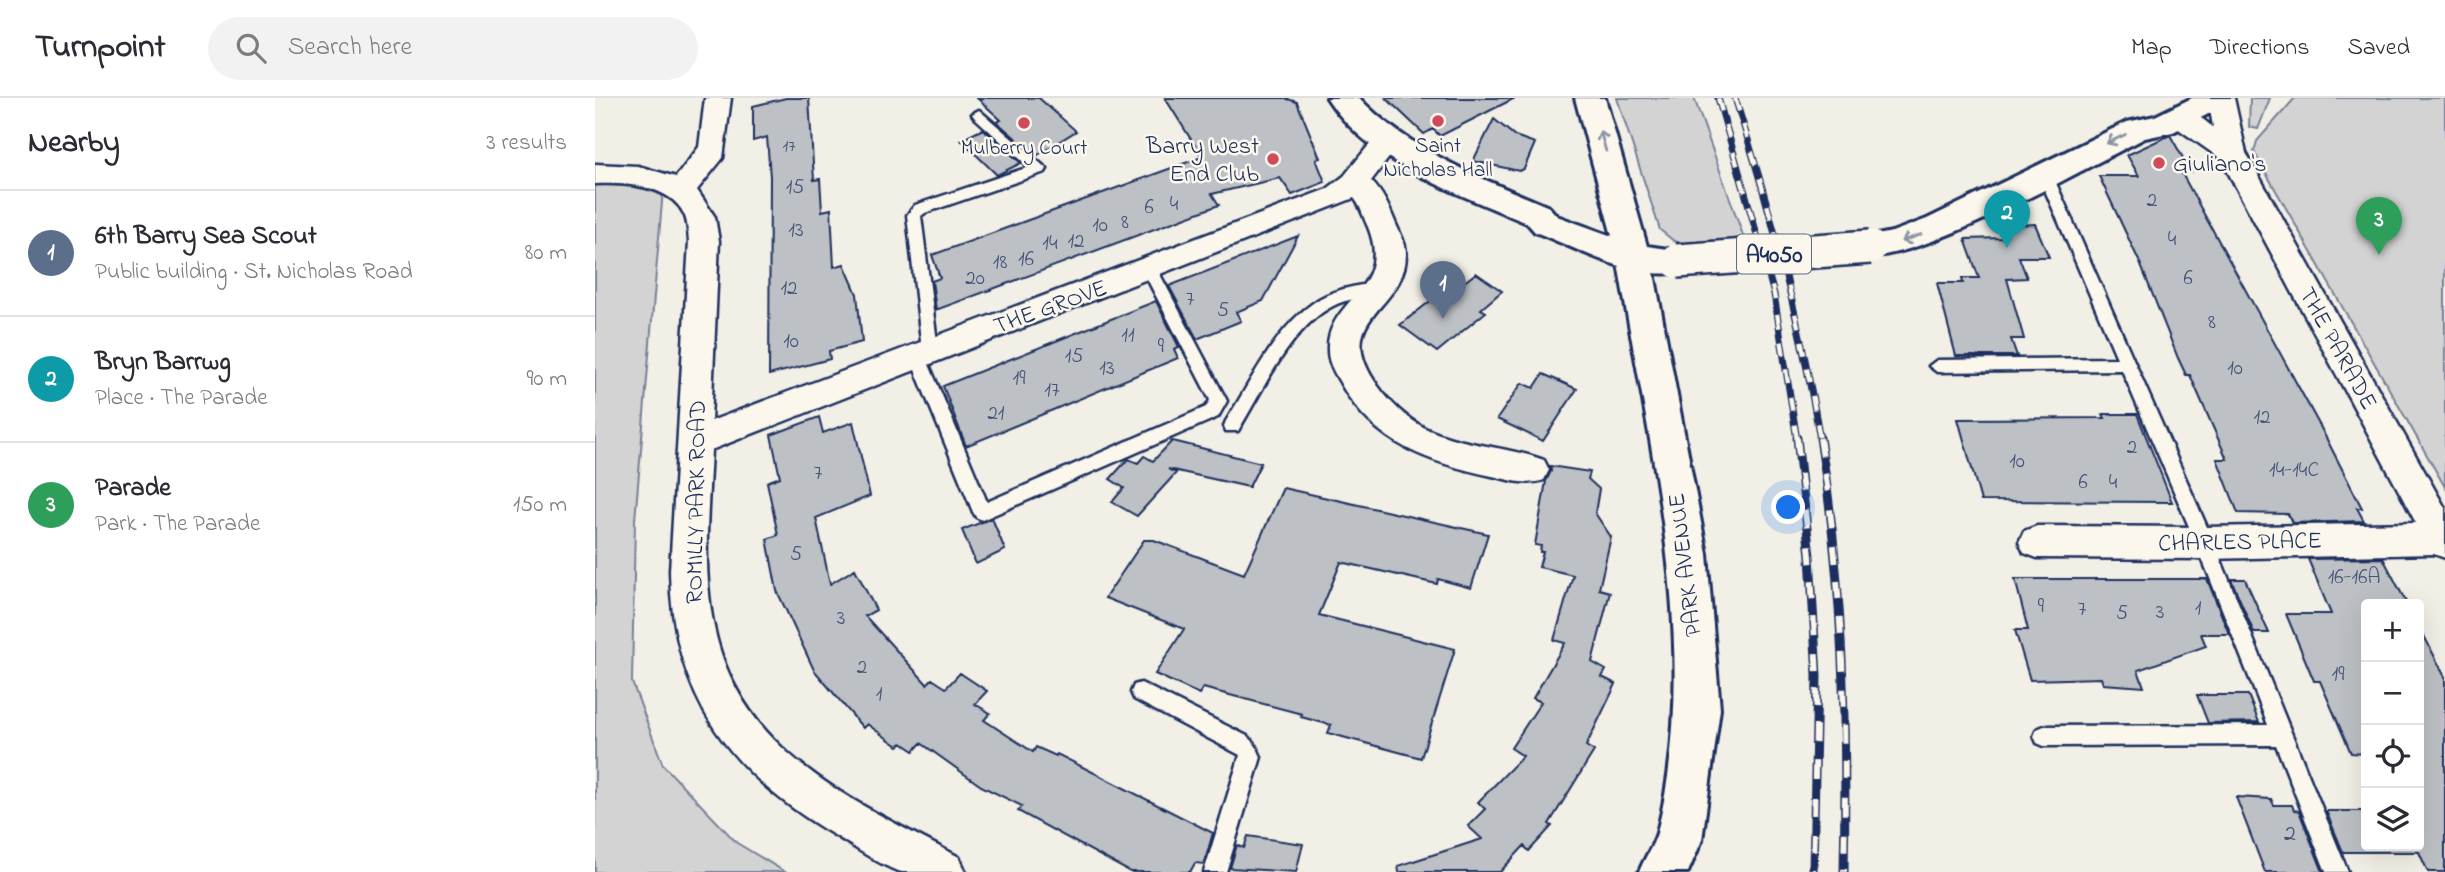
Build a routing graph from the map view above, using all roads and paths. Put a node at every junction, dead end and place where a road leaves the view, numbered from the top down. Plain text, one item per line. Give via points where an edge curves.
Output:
1 (718, 98) edge
2 (1342, 98) edge
3 (1590, 98) edge
4 (2219, 98) edge
5 (979, 114) dead end
6 (2180, 117) junction
7 (1387, 142) junction
8 (2232, 153) junction
9 (595, 174) edge
10 (2045, 174) junction
11 (1354, 183) junction
12 (1615, 183) junction
13 (680, 192) junction
14 (1538, 215) junction
15 (1634, 257) junction
16 (1150, 269) junction
17 (1375, 289) junction
18 (923, 353) junction
19 (2129, 363) junction
20 (1937, 366) dead end
21 (1232, 426) dead end
22 (693, 442) junction
23 (1532, 470) dead end
24 (2444, 540) edge
25 (2037, 542) dead end
26 (2205, 543) junction
27 (1141, 692) dead end
28 (2282, 735) junction
29 (2044, 736) dead end
30 (944, 872) edge
31 (1215, 872) edge
32 (1663, 872) edge
33 (2337, 872) edge

1 - 13 street via 709,158
2 - 7 main road, A4050
12 -> 3 main road, PARK AVENUE
4 - 6 main road, A4050
4 - 8 street, THE PARADE
5 - 18 lane via 1040,169 920,209 914,215
6 - 8 street, THE PARADE via 2199,128 2219,149
6 -> 10 main road, A4050 via 2138,129
7 - 11 street, THE GROVE
7 - 14 main road, A4050 via 1419,162
8 - 24 street, THE PARADE
9 - 13 street via 638,176
10 -> 15 main road, A4050, bridge via 1915,238 1870,247 1677,261
10 - 19 lane
11 - 16 street, THE GROVE via 1337,196
11 - 17 street via 1370,194 1391,252 1389,267
12 - 14 main road via 1598,207 1585,215
12 - 15 main road, PARK AVENUE
13 - 22 street, ROMILLY PARK ROAD via 699,212 704,241
14 - 15 main road, A4050 via 1546,224
15 - 32 main road, PARK AVENUE via 1687,554 1698,709 1679,840
16 - 18 street, THE GROVE
16 - 18 lane via 1219,401 1212,412 982,512
17 - 21 lane via 1347,292 1317,307 1294,330
17 - 23 street via 1343,343 1345,360 1382,418 1427,446
18 - 22 street, THE GROVE
19 - 20 lane
19 - 26 lane
22 - 30 street, ROMILLY PARK ROAD via 690,594 699,646 721,702 748,743 792,784
24 - 26 street, CHARLES PLACE
25 - 26 street, CHARLES PLACE
26 - 28 lane
27 - 31 lane via 1240,743 1251,757
28 - 29 lane
28 - 33 lane

